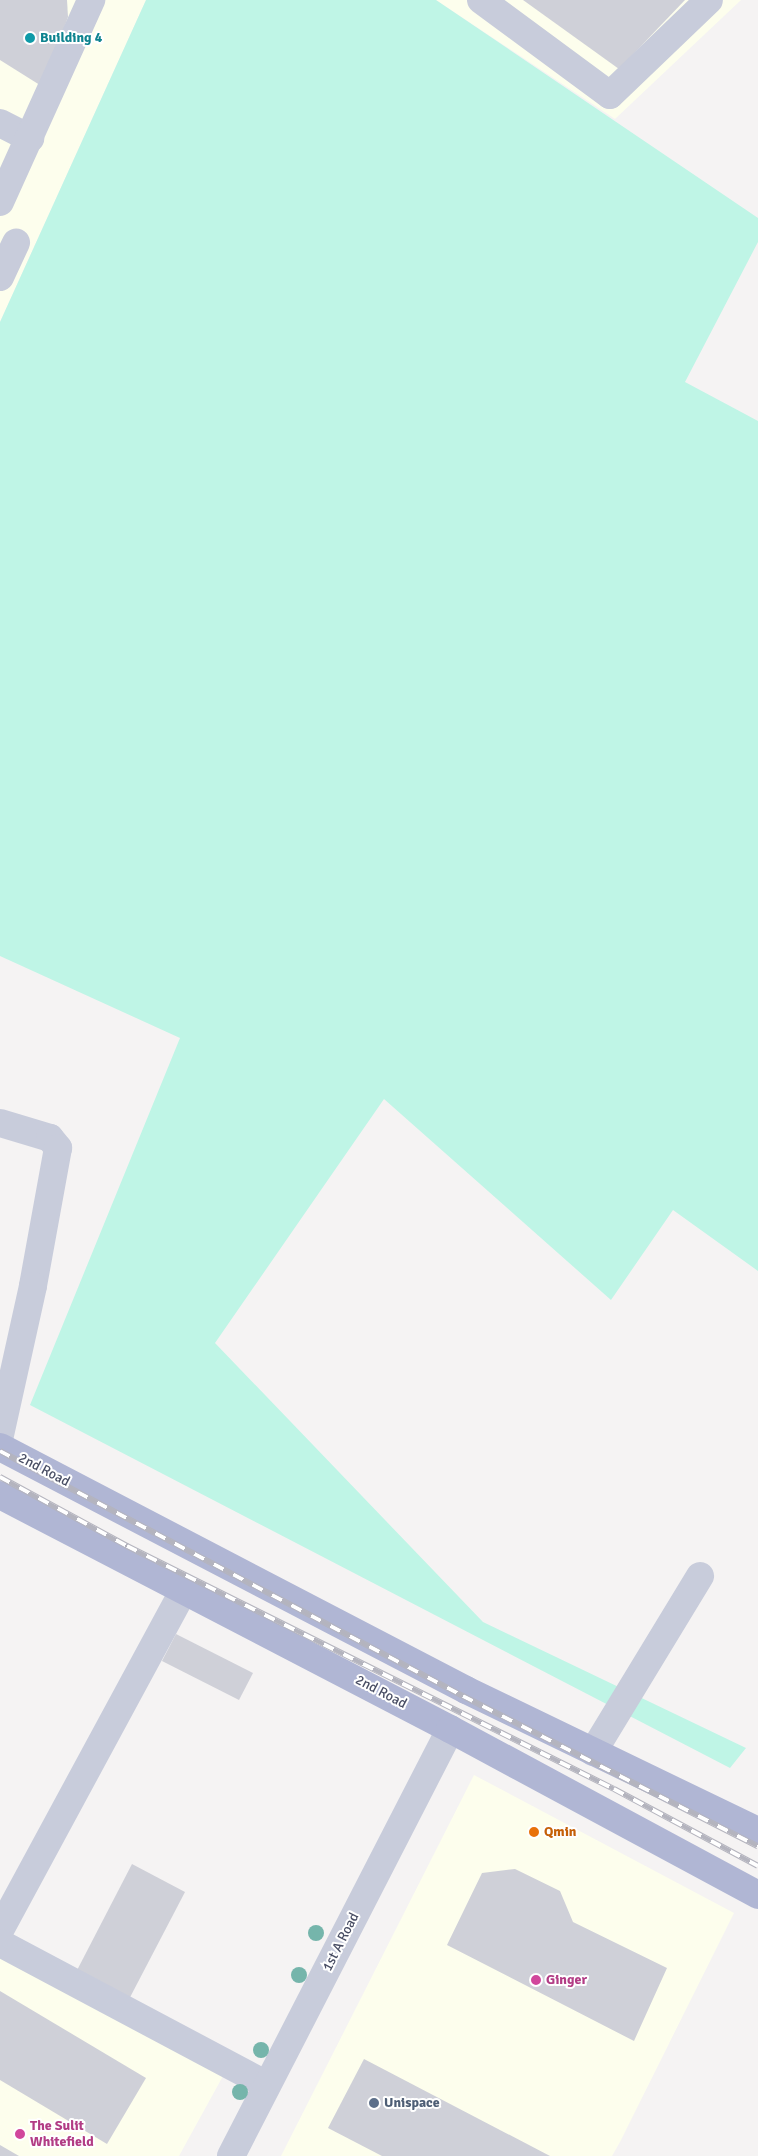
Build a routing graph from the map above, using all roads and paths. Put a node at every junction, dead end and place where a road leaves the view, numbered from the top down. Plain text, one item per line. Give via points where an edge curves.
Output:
1 (92, 0) edge
2 (481, 0) edge
3 (709, 0) edge
4 (0, 123) edge
5 (30, 138) junction
6 (0, 202) edge
7 (16, 243) dead end
8 (0, 277) edge
9 (0, 1123) edge
10 (0, 1435) edge
11 (0, 1447) edge
12 (0, 1495) edge
13 (700, 1576) dead end
14 (184, 1589) junction
15 (450, 1728) junction
16 (593, 1752) junction
17 (758, 1831) edge
18 (758, 1895) edge
19 (0, 1930) edge
20 (0, 1943) edge
21 (267, 2085) junction
22 (231, 2156) edge

1 - 5 street
2 - 3 street via 610,94
4 - 5 street
5 - 6 street
7 - 8 street
9 - 10 street via 50,1138 58,1148 33,1286
11 - 16 main road, 2nd Road via 466,1690
12 - 14 main road, 2nd Road
13 - 16 street
14 - 15 main road, 2nd Road
14 - 19 street
15 - 18 main road, 2nd Road
15 - 21 street, 1st A Road
16 - 17 main road, 2nd Road
20 - 21 street
21 - 22 street, 1st A Road

